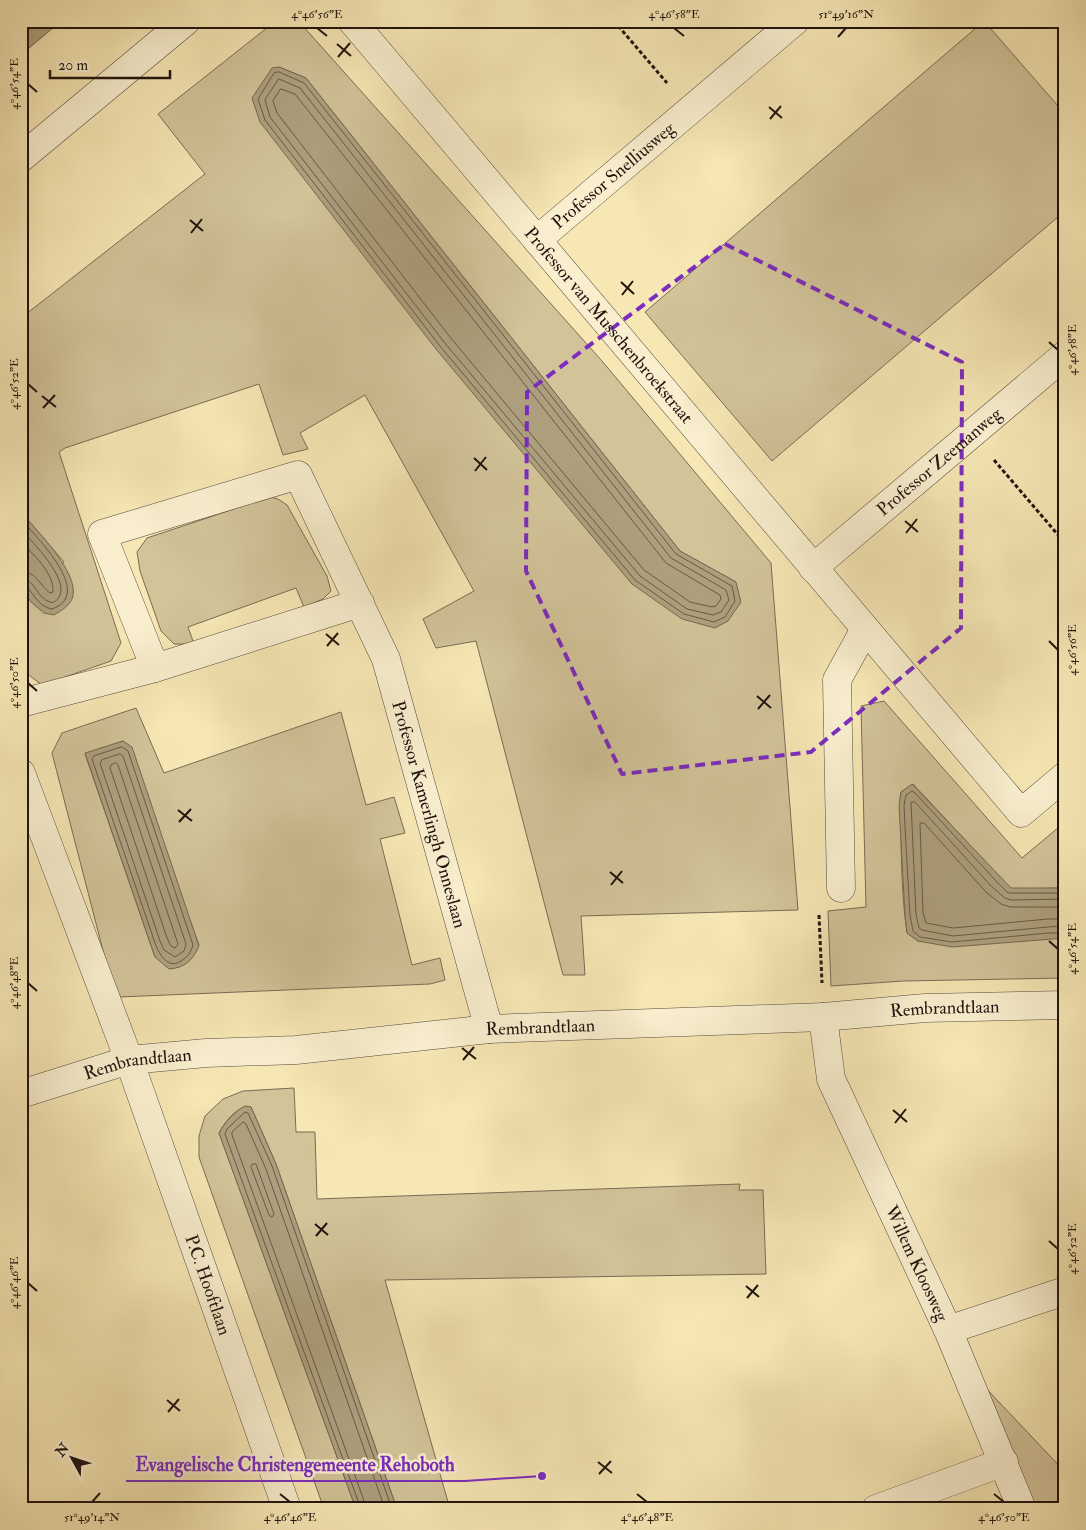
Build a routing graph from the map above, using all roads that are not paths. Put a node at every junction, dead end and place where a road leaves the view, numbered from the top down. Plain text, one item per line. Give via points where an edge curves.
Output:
1 (186, 21) edge
2 (352, 21) edge
3 (796, 21) edge
4 (21, 158) edge
5 (537, 240) junction
6 (1065, 355) edge
7 (813, 568) junction
8 (360, 603) junction
9 (865, 629) junction
10 (155, 668) junction
11 (21, 703) edge
12 (21, 773) edge
13 (1065, 776) edge
14 (841, 888) road end
15 (1065, 1005) edge
16 (823, 1016) junction
17 (489, 1029) junction
18 (129, 1060) junction
19 (21, 1094) edge
20 (1065, 1291) edge
21 (948, 1330) junction
22 (1004, 1462) junction
23 (287, 1509) edge
24 (876, 1509) edge
25 (1022, 1509) edge

1 - 4 street
2 - 5 street, Professor van Musschenbroekstraat
3 - 5 street, Professor Snelliusweg
5 - 7 street, Professor van Musschenbroekstraat
6 - 7 street, Professor Zeemanweg
7 - 9 street, Professor van Musschenbroekstraat
8 - 10 street
8 - 10 street, Professor Kamerlingh Onneslaan via 298,475 102,534
8 - 17 street, Professor Kamerlingh Onneslaan via 386,659
9 - 13 street, Professor van Musschenbroekstraat via 1021,813
9 - 14 street via 837,680
10 - 11 street
12 - 18 street
15 - 16 street, Rembrandtlaan via 925,1008
16 - 17 street, Rembrandtlaan
16 - 21 street, Willem Kloosweg via 830,1079
17 - 18 street, Rembrandtlaan via 296,1050
18 - 19 street, Rembrandtlaan
18 - 23 street, P.C. Hooftlaan
20 - 21 street
21 - 22 street, Willem Kloosweg
22 - 24 street
22 - 25 street, Willem Kloosweg

